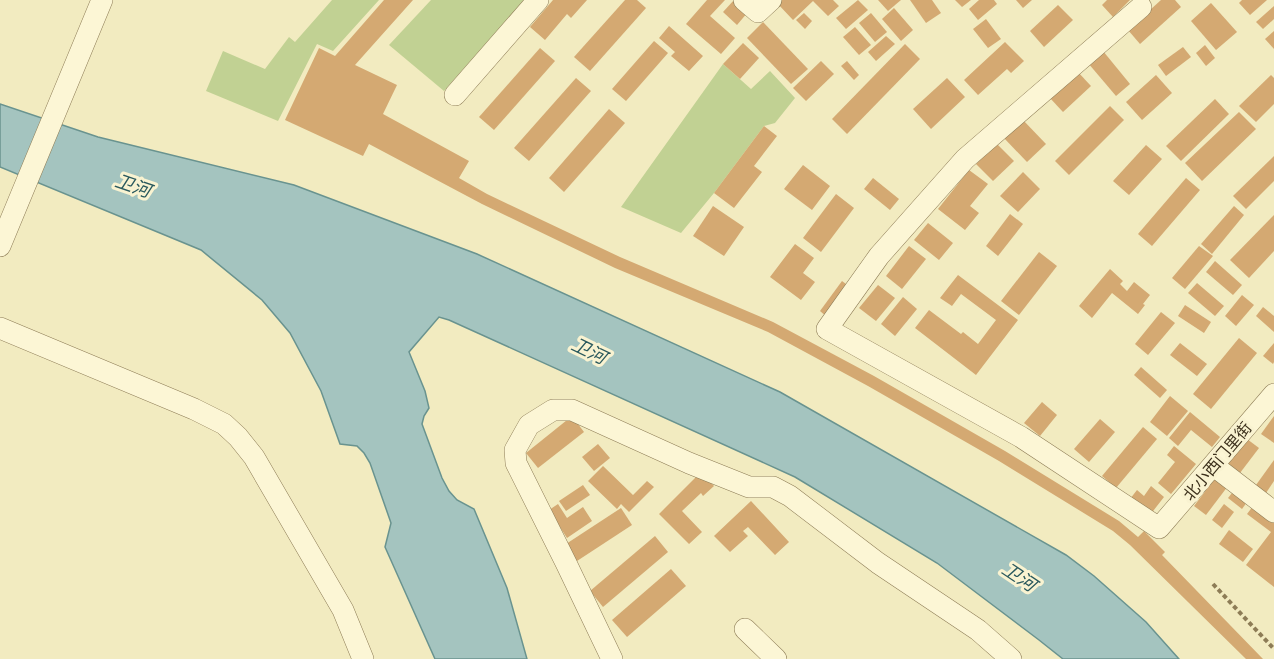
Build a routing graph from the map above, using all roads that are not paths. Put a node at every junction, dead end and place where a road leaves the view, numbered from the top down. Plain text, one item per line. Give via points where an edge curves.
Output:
1 (102, 0) edge
2 (538, 0) edge
3 (744, 0) edge
4 (771, 0) edge
5 (1141, 7) dead end
6 (455, 95) dead end
7 (0, 246) edge
8 (0, 328) edge
9 (1274, 394) edge
10 (1214, 466) junction
11 (1274, 512) edge
12 (746, 629) dead end
13 (363, 659) edge
14 (612, 659) edge
15 (776, 659) edge
16 (1011, 659) edge

1 - 7 street
2 - 6 street
3 - 4 street via 758,12
5 - 10 street, 北小西门里街 via 965,159 879,256 827,329 1021,437 1160,528
8 - 13 street via 224,424 255,457 343,610
9 - 10 street, 北小西门里街
10 - 11 street
12 - 15 street
14 - 16 street via 516,464 515,450 529,425 553,410 572,410 749,488 773,487 790,496 878,563 978,630

